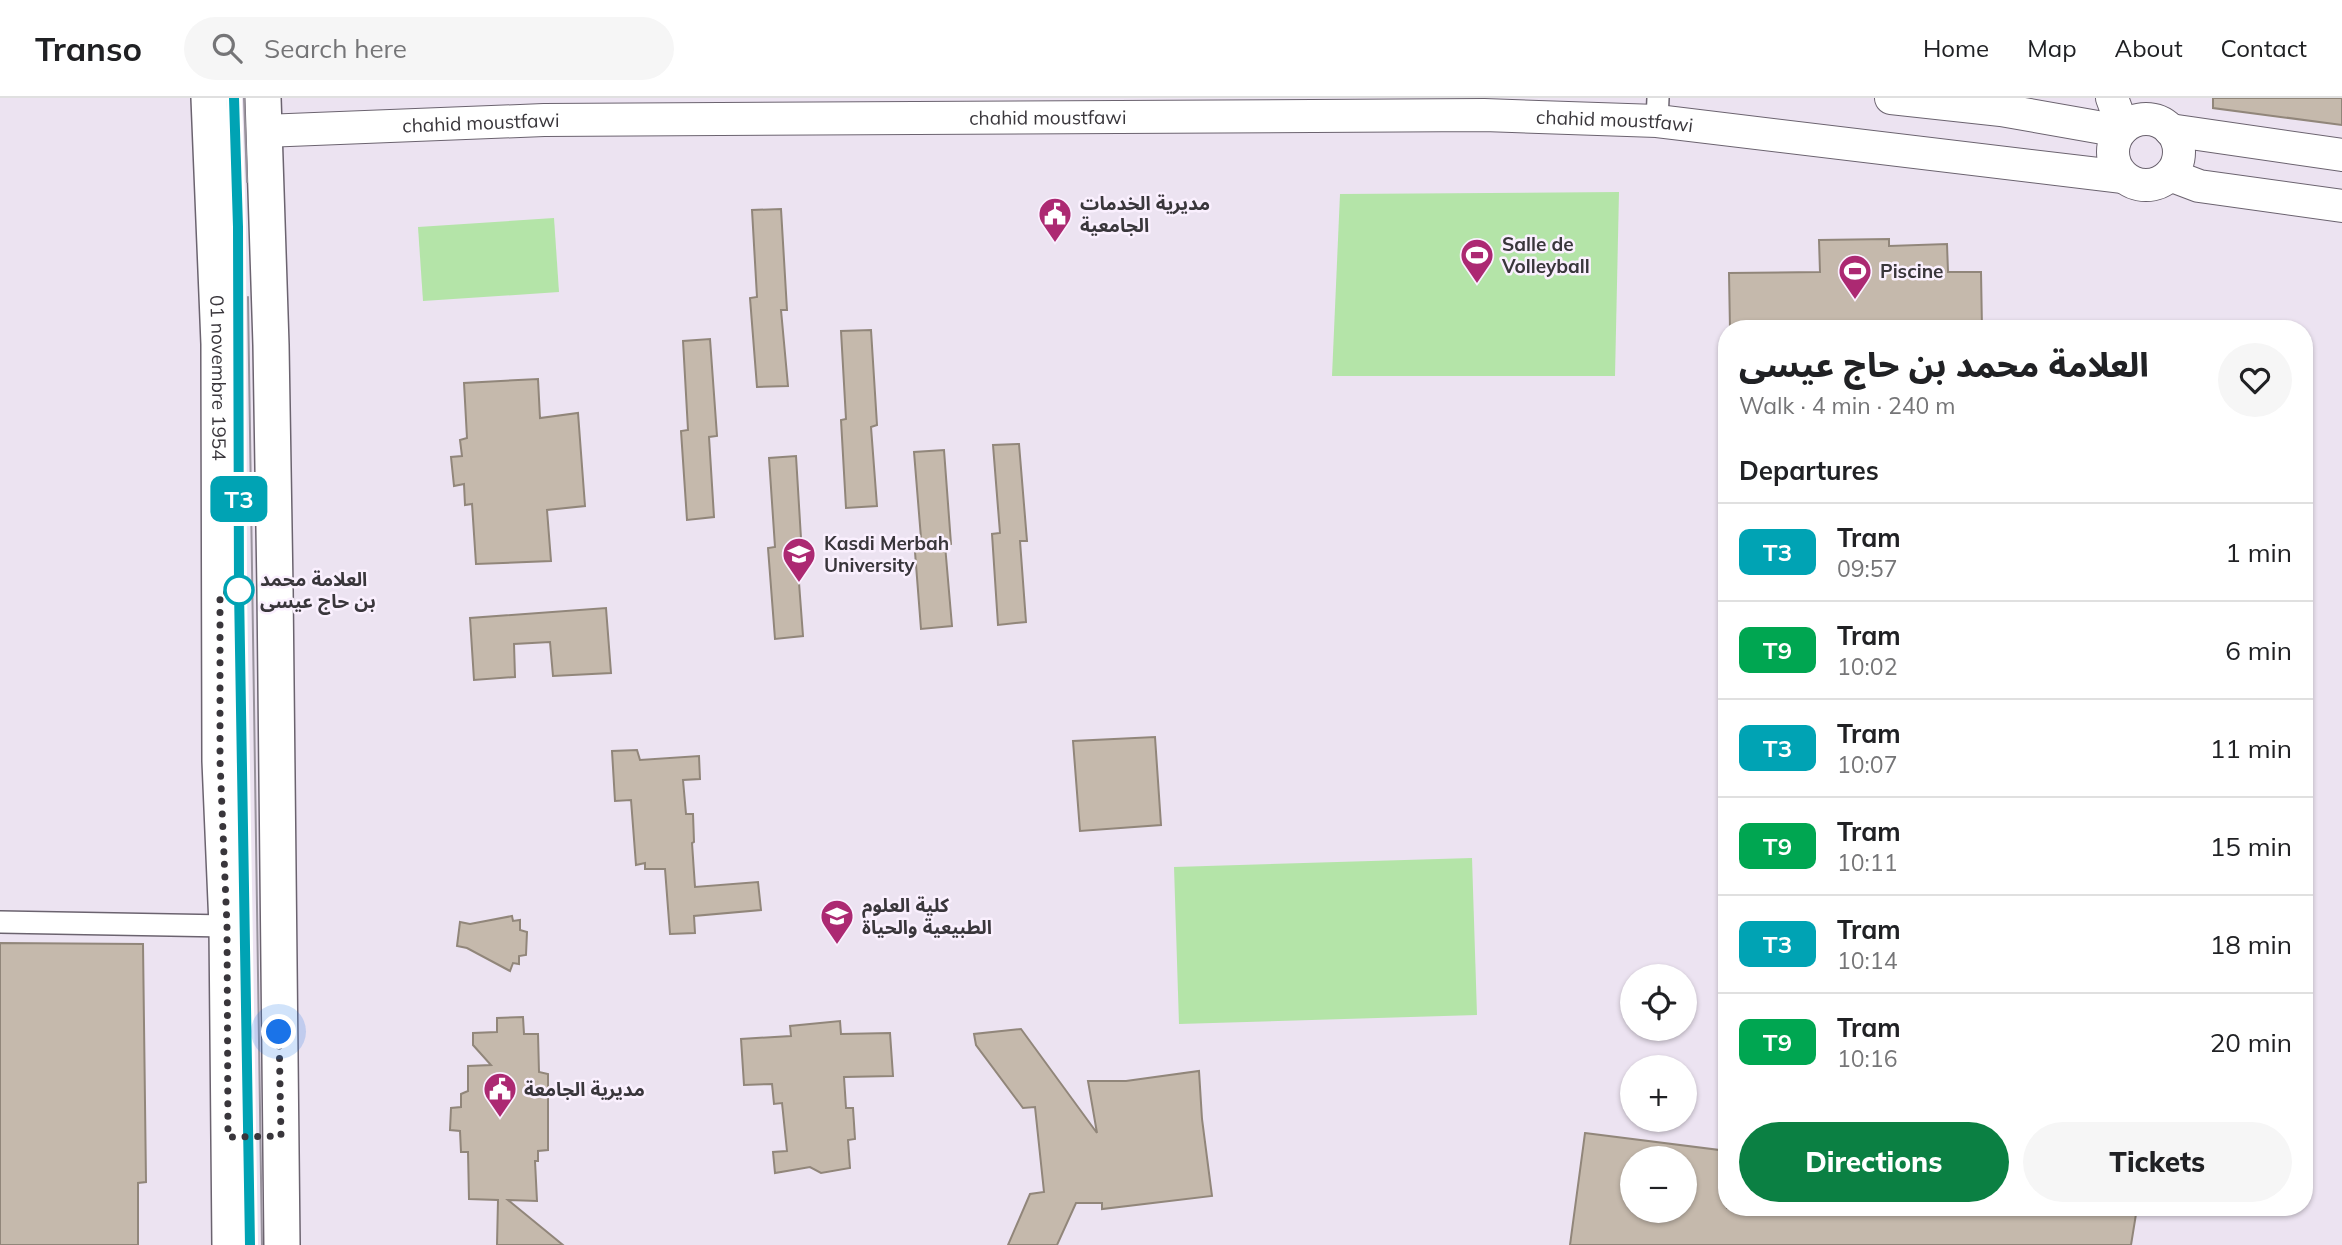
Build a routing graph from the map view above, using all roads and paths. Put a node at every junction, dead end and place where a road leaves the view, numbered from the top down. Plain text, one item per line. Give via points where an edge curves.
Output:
1 (209, 98) edge
2 (1891, 98) edge
3 (2112, 98) edge
4 (1657, 109) edge
5 (263, 114) edge
6 (2166, 118) edge
7 (2121, 130) junction
8 (2342, 155) edge
9 (2170, 175) junction
10 (2123, 177) junction
11 (2342, 206) edge
12 (0, 922) edge
13 (227, 926) junction
14 (281, 1136) junction
15 (228, 1137) junction
16 (230, 1245) edge
17 (282, 1245) edge

1 - 13 main road, 01 novembre 1954 via 219,344 220,761
2 - 7 main road
3 - 7 main road
4 - 5 main road, chahid moustfawi via 1485,115 544,120
4 - 10 main road, chahid moustfawi
5 - 14 main road via 275,589
6 - 7 main road via 2139,120
6 - 8 main road
6 - 9 main road via 2176,139 2178,158
7 - 10 main road via 2112,149
9 - 10 main road via 2141,186
9 - 11 main road via 2199,186
12 - 13 street
13 - 15 main road, 01 novembre 1954
14 - 15 main road
14 - 17 main road
15 - 16 main road, 01 novembre 1954

